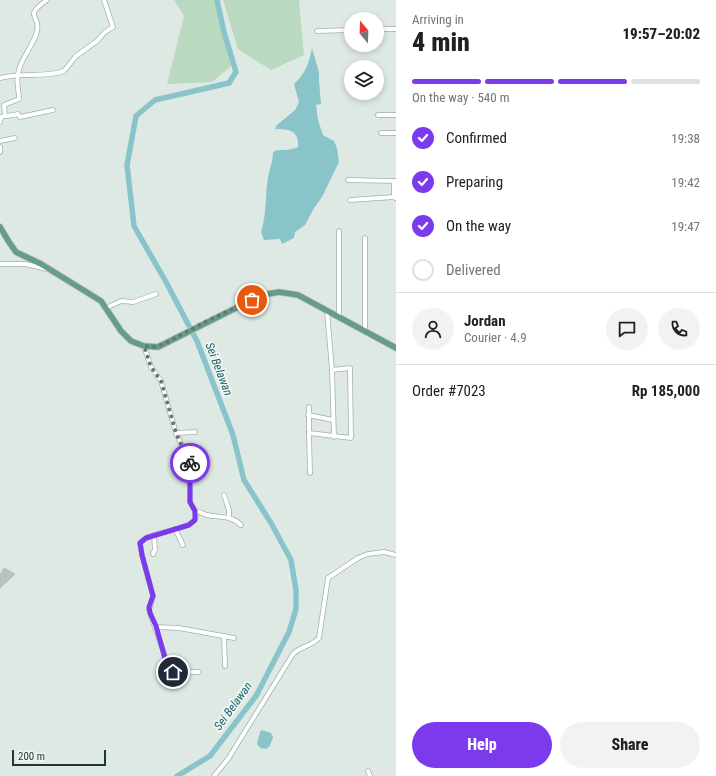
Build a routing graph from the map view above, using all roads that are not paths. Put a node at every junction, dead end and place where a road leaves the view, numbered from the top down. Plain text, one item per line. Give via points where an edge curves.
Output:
1 (47, 0) edge
2 (104, 0) edge
3 (396, 29) edge
4 (344, 30) edge
5 (384, 30) edge
6 (317, 31) dead end
7 (18, 74) junction
8 (0, 78) edge
9 (53, 110) dead end
10 (378, 115) dead end
11 (396, 115) edge
12 (5, 116) junction
13 (0, 122) edge
14 (381, 133) dead end
15 (396, 133) edge
16 (15, 138) dead end
17 (0, 141) edge
18 (0, 147) edge
19 (0, 152) edge
20 (348, 180) dead end
21 (395, 181) edge
22 (395, 198) edge
23 (350, 200) dead end
24 (0, 227) edge
25 (339, 231) dead end
26 (365, 238) dead end
27 (0, 264) edge
28 (48, 270) junction
29 (156, 294) dead end
30 (106, 308) junction
31 (328, 311) junction
32 (340, 318) junction
33 (365, 333) junction
34 (144, 346) junction
35 (396, 348) edge
36 (332, 370) junction
37 (309, 407) dead end
38 (308, 416) junction
39 (333, 420) junction
40 (195, 432) dead end
41 (176, 433) junction
42 (309, 433) junction
43 (334, 437) junction
44 (310, 473) dead end
45 (224, 495) dead end
46 (195, 511) junction
47 (229, 517) junction
48 (241, 525) dead end
49 (175, 528) junction
50 (154, 535) junction
51 (183, 545) dead end
52 (152, 554) dead end
53 (396, 555) edge
54 (156, 626) junction
55 (224, 636) junction
56 (234, 638) dead end
57 (225, 666) dead end
58 (199, 672) dead end
59 (214, 776) edge

1 - 7 street via 34,12 38,30
2 - 7 street via 112,27 76,56 64,71
3 - 5 street
4 - 6 street
7 - 8 street
7 - 12 street via 19,99 4,105
9 - 12 street via 20,117 18,114
10 - 11 street
12 - 13 street via 1,117
14 - 15 street
16 - 17 street
18 - 19 street
20 - 21 street
21 - 22 street
22 - 23 street
24 - 28 main road via 16,252
25 - 32 street
26 - 33 street
27 - 28 street via 25,264
28 - 30 main road via 98,299
29 - 30 street via 133,302 121,301
30 - 34 main road via 124,334 131,341
31 - 32 main road
31 - 34 main road via 298,296 279,292 262,295 158,347
31 - 36 street
32 - 33 main road
33 - 35 main road
34 - 41 street via 151,367 161,381
36 - 39 street
36 - 43 street via 350,368 352,433 350,438
37 - 38 street
38 - 39 street
38 - 42 street
39 - 43 street
40 - 41 street
41 - 46 street via 190,463 190,502
42 - 43 street
42 - 44 street
45 - 47 street via 230,510
46 - 47 street
46 - 49 street via 193,523
47 - 48 street
49 - 50 street
49 - 51 street
50 - 52 street via 155,550
50 - 54 street via 142,541 140,547 152,588 153,596 149,610
53 - 59 street via 384,552 368,554 328,578 319,638 293,654 228,759
54 - 55 street
54 - 58 street via 166,662 172,672
55 - 56 street
55 - 57 street

